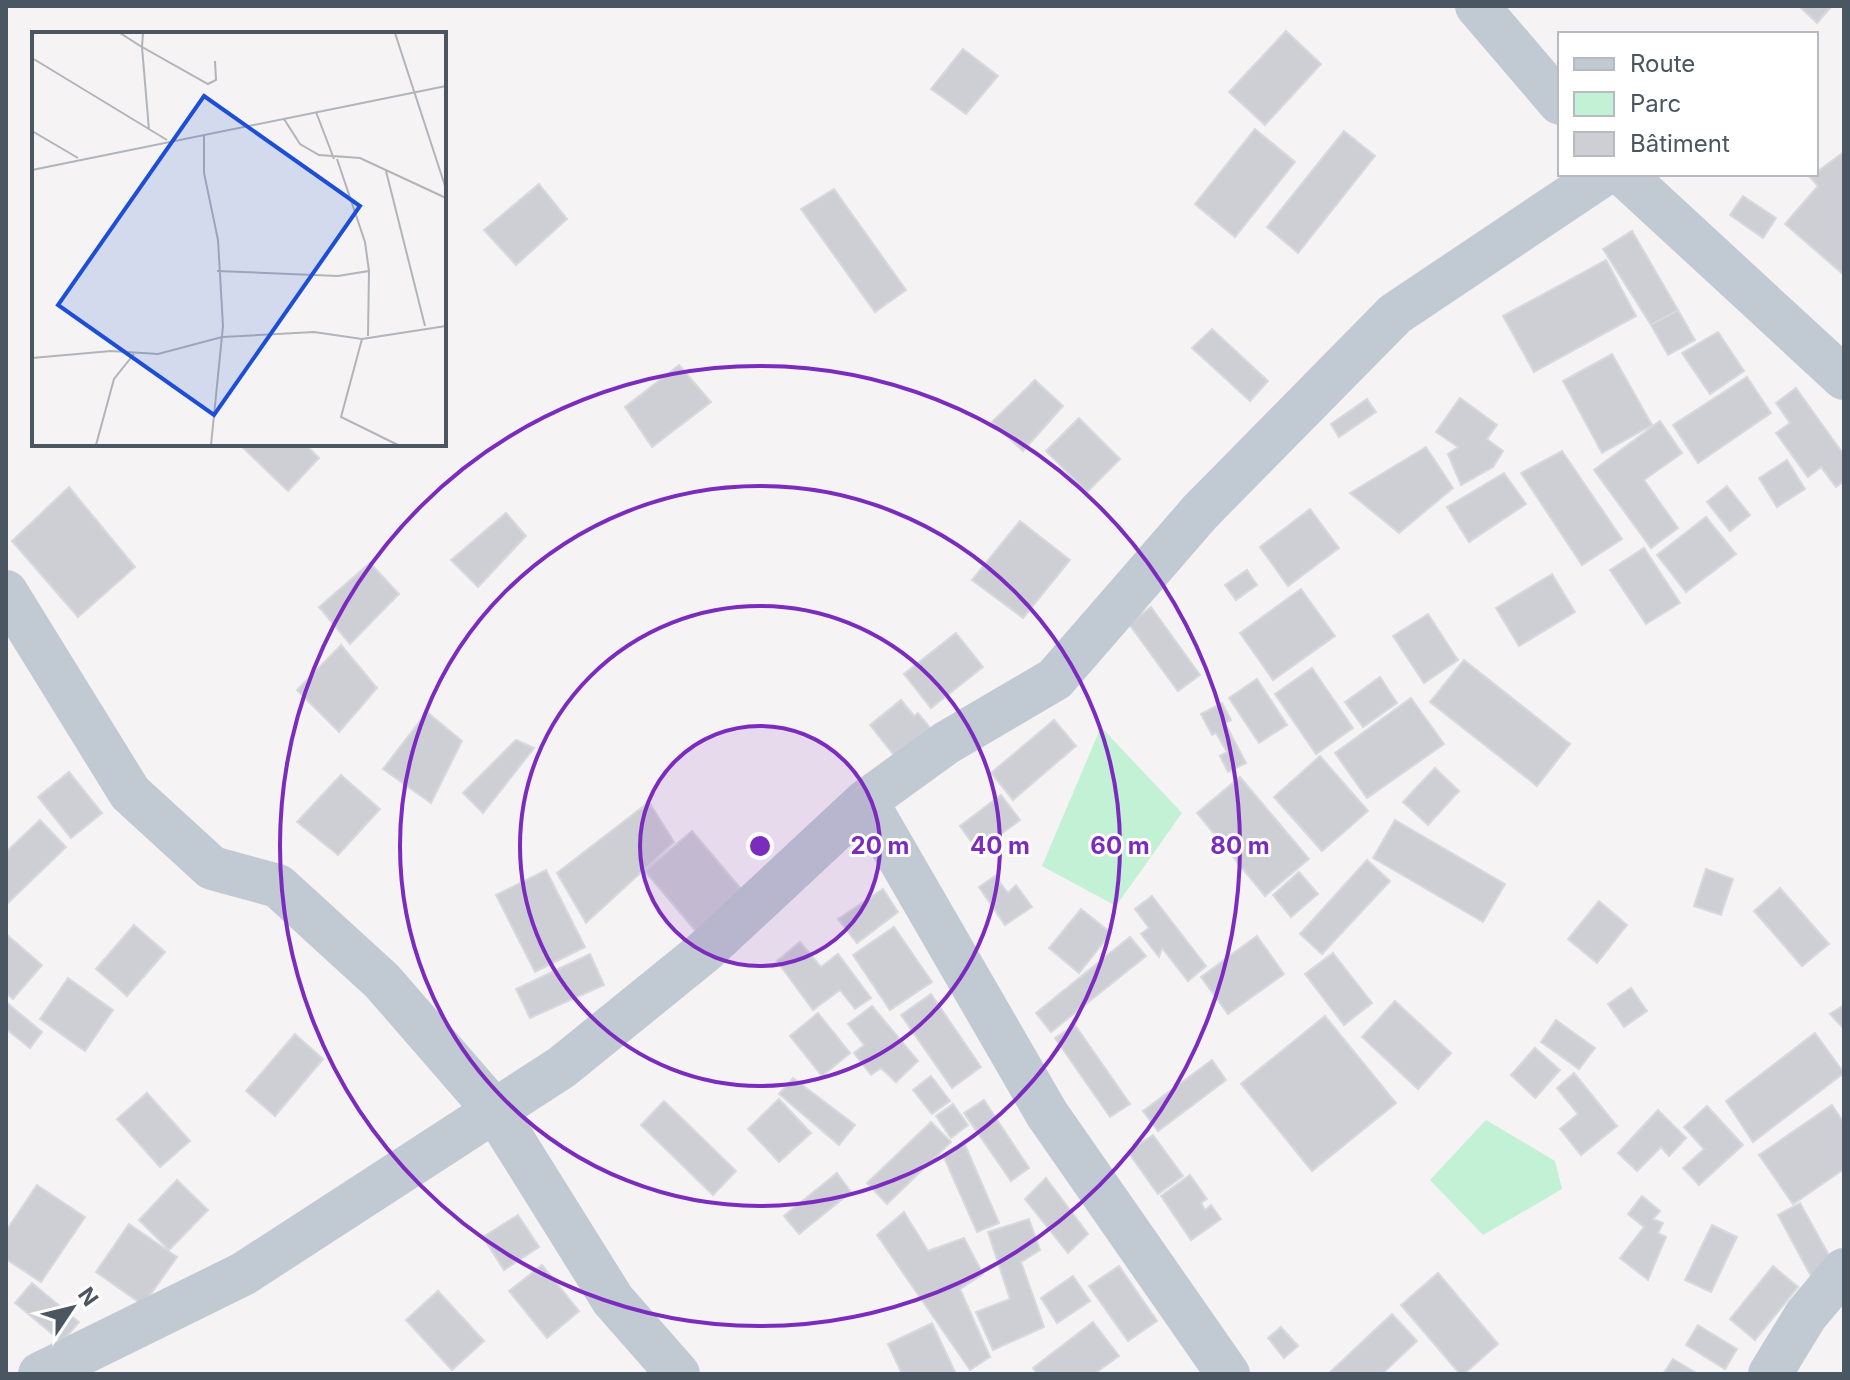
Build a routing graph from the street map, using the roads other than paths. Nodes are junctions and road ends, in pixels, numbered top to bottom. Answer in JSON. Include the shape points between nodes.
{"nodes":[{"id":1,"x":1477,"y":6,"type":"edge"},
{"id":2,"x":1558,"y":101,"type":"edge"},
{"id":3,"x":1601,"y":176,"type":"edge"},
{"id":4,"x":1625,"y":176,"type":"edge"},
{"id":5,"x":1844,"y":378,"type":"edge"},
{"id":6,"x":6,"y":592,"type":"edge"},
{"id":7,"x":6,"y":643,"type":"edge"},
{"id":8,"x":59,"y":674,"type":"junction"},
{"id":9,"x":866,"y":801,"type":"junction"},
{"id":10,"x":495,"y":1111,"type":"junction"},
{"id":11,"x":1844,"y":1270,"type":"edge"},
{"id":12,"x":40,"y":1374,"type":"edge"},
{"id":13,"x":678,"y":1374,"type":"edge"},
{"id":14,"x":1228,"y":1374,"type":"edge"},
{"id":15,"x":1770,"y":1374,"type":"edge"}],
"edges":[{"from":1,"to":2,"type":"street"},
{"from":3,"to":9,"type":"street","via":[[1395,314],[1200,512],[1055,679],[946,743]]},
{"from":4,"to":5,"type":"street"},
{"from":6,"to":8,"type":"street"},
{"from":7,"to":8,"type":"street"},
{"from":8,"to":10,"type":"street","via":[[130,793],[212,868],[278,886],[382,981]]},
{"from":9,"to":10,"type":"street","via":[[705,951],[562,1067]]},
{"from":9,"to":14,"type":"street","via":[[1047,1114]]},
{"from":10,"to":12,"type":"street","via":[[243,1274]]},
{"from":10,"to":13,"type":"street","via":[[613,1300]]},
{"from":11,"to":15,"type":"street","via":[[1806,1315]]}]}
